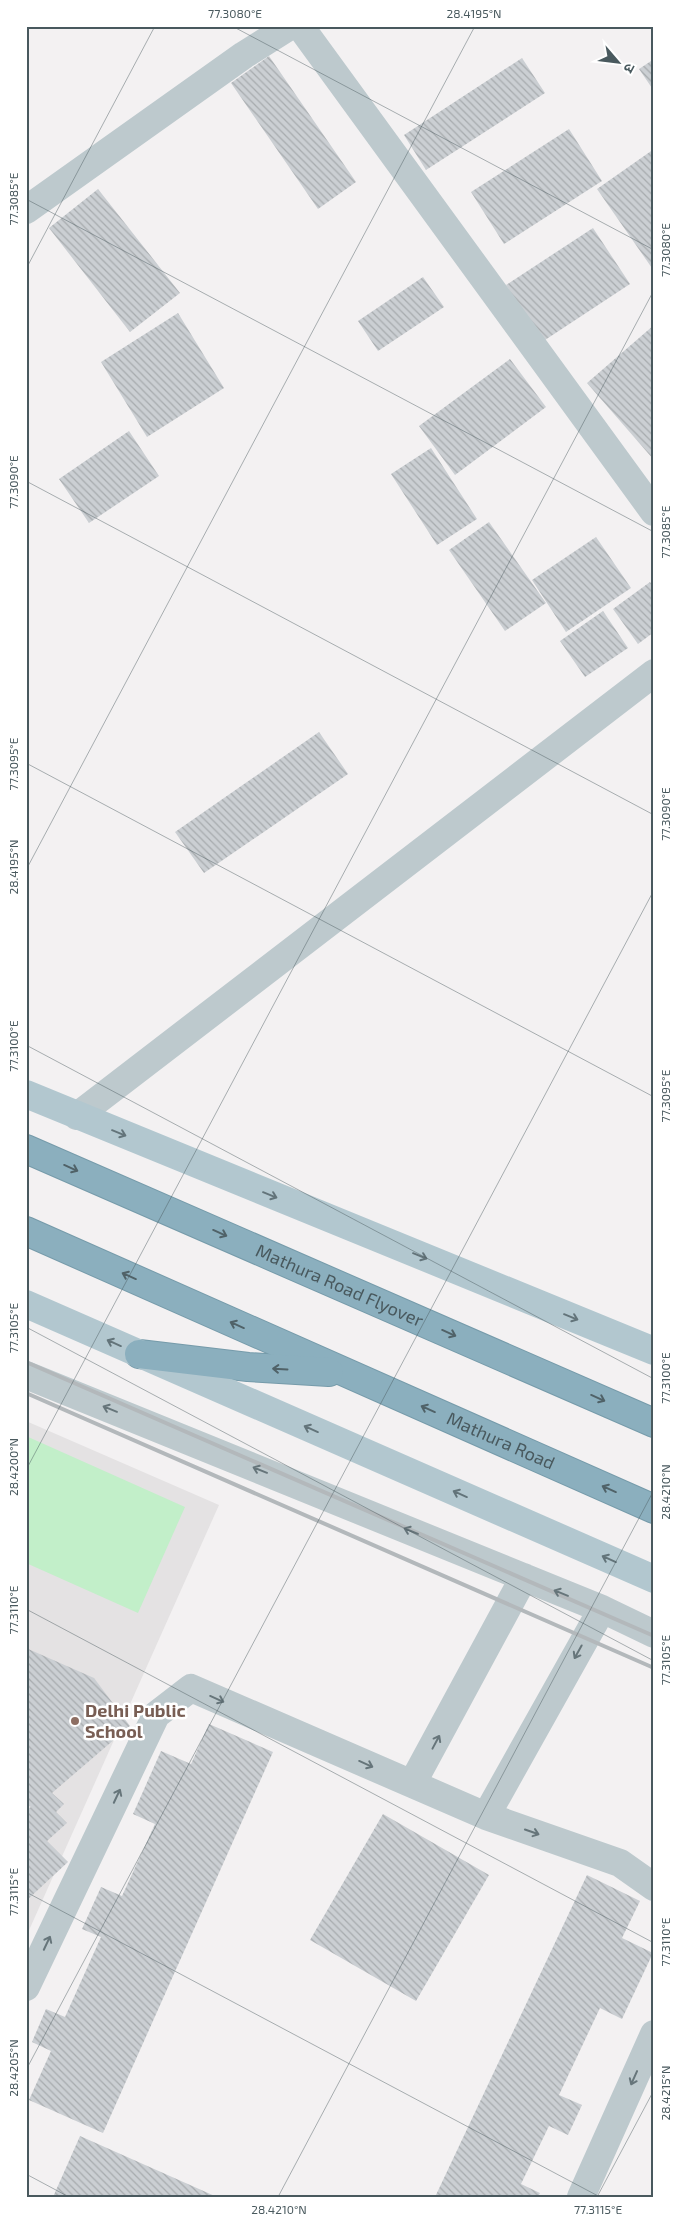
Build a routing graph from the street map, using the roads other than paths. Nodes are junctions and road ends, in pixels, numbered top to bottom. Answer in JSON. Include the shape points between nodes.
{"nodes":[{"id":1,"x":290,"y":26,"type":"edge"},
{"id":2,"x":300,"y":26,"type":"edge"},
{"id":3,"x":26,"y":210,"type":"edge"},
{"id":4,"x":654,"y":512,"type":"edge"},
{"id":5,"x":654,"y":673,"type":"edge"},
{"id":6,"x":26,"y":1094,"type":"edge"},
{"id":7,"x":76,"y":1116,"type":"junction"},
{"id":8,"x":26,"y":1149,"type":"edge"},
{"id":9,"x":26,"y":1231,"type":"edge"},
{"id":10,"x":26,"y":1304,"type":"edge"},
{"id":11,"x":654,"y":1351,"type":"edge"},
{"id":12,"x":139,"y":1354,"type":"junction"},
{"id":13,"x":346,"y":1373,"type":"junction"},
{"id":14,"x":26,"y":1375,"type":"edge"},
{"id":15,"x":654,"y":1423,"type":"edge"},
{"id":16,"x":654,"y":1509,"type":"edge"},
{"id":17,"x":524,"y":1578,"type":"junction"},
{"id":18,"x":654,"y":1579,"type":"edge"},
{"id":19,"x":602,"y":1609,"type":"junction"},
{"id":20,"x":654,"y":1634,"type":"edge"},
{"id":21,"x":412,"y":1784,"type":"junction"},
{"id":22,"x":486,"y":1816,"type":"junction"},
{"id":23,"x":654,"y":1887,"type":"edge"},
{"id":24,"x":26,"y":1987,"type":"edge"},
{"id":25,"x":654,"y":2034,"type":"edge"},
{"id":26,"x":581,"y":2197,"type":"edge"}],
"edges":[{"from":1,"to":3,"type":"street","via":[[244,55]]},
{"from":2,"to":4,"type":"street"},
{"from":5,"to":7,"type":"street"},
{"from":6,"to":7,"type":"main road"},
{"from":7,"to":11,"type":"main road","one_way":true},
{"from":8,"to":15,"type":"highway","name":"Mathura Road Flyover","one_way":true},
{"from":13,"to":9,"type":"highway","one_way":true},
{"from":12,"to":10,"type":"main road","one_way":true},
{"from":13,"to":12,"type":"highway","one_way":true,"via":[[248,1367]]},
{"from":18,"to":12,"type":"main road","one_way":true},
{"from":16,"to":13,"type":"highway","name":"Mathura Road","one_way":true},
{"from":17,"to":14,"type":"street","one_way":true},
{"from":19,"to":17,"type":"street","one_way":true},
{"from":21,"to":17,"type":"street","one_way":true},
{"from":19,"to":20,"type":"street"},
{"from":19,"to":22,"type":"street","one_way":true},
{"from":21,"to":22,"type":"street"},
{"from":24,"to":21,"type":"street","one_way":true,"via":[[156,1714],[191,1688]]},
{"from":22,"to":23,"type":"street","one_way":true,"via":[[620,1863]]},
{"from":25,"to":26,"type":"street","one_way":true}]}
